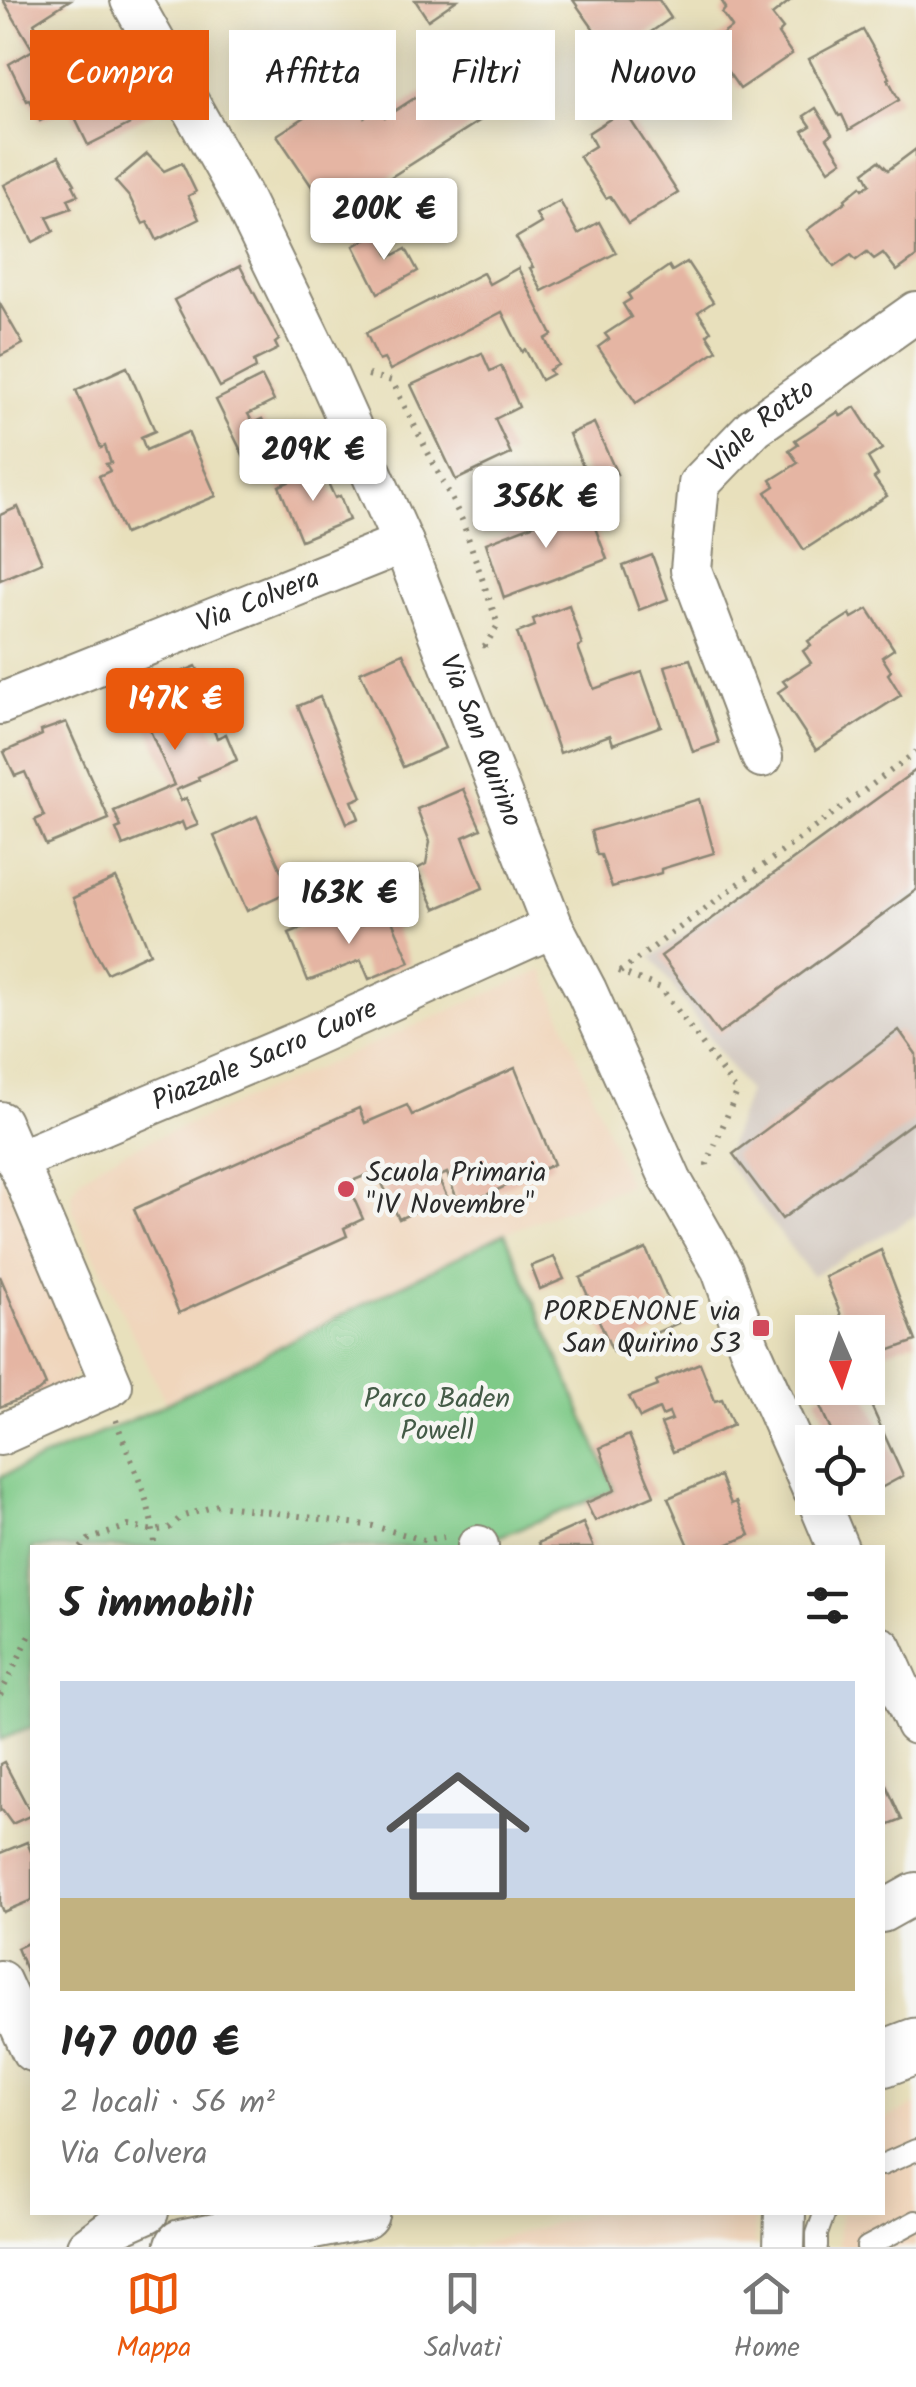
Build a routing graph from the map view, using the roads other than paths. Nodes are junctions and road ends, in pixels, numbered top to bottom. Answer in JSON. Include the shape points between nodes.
{"nodes":[{"id":1,"x":131,"y":0,"type":"edge"},
{"id":2,"x":916,"y":312,"type":"edge"},
{"id":3,"x":403,"y":542,"type":"junction"},
{"id":4,"x":0,"y":704,"type":"edge"},
{"id":5,"x":762,"y":758,"type":"dead end"},
{"id":6,"x":553,"y":927,"type":"junction"},
{"id":7,"x":0,"y":1122,"type":"edge"},
{"id":8,"x":16,"y":1162,"type":"junction"},
{"id":9,"x":0,"y":1435,"type":"edge"},
{"id":10,"x":795,"y":1450,"type":"edge"},
{"id":11,"x":823,"y":1515,"type":"edge"},
{"id":12,"x":837,"y":1545,"type":"edge"},
{"id":13,"x":885,"y":1655,"type":"edge"},
{"id":14,"x":916,"y":1724,"type":"edge"},
{"id":15,"x":916,"y":1893,"type":"edge"},
{"id":16,"x":885,"y":1910,"type":"edge"},
{"id":17,"x":0,"y":1981,"type":"edge"},
{"id":18,"x":916,"y":2046,"type":"edge"},
{"id":19,"x":30,"y":2047,"type":"edge"},
{"id":20,"x":885,"y":2058,"type":"edge"},
{"id":21,"x":916,"y":2150,"type":"edge"},
{"id":22,"x":885,"y":2165,"type":"edge"},
{"id":23,"x":346,"y":2215,"type":"edge"},
{"id":24,"x":785,"y":2215,"type":"edge"},
{"id":25,"x":824,"y":2215,"type":"edge"},
{"id":26,"x":916,"y":2221,"type":"edge"},
{"id":27,"x":183,"y":2247,"type":"edge"},
{"id":28,"x":784,"y":2247,"type":"edge"},
{"id":29,"x":817,"y":2247,"type":"edge"},
{"id":30,"x":867,"y":2247,"type":"edge"}],
"edges":[{"from":1,"to":3,"type":"street","name":"Via San Quirino","via":[[239,192]]},
{"from":2,"to":5,"type":"street","name":"Viale Rotto","via":[[754,427],[698,484],[691,570]]},
{"from":3,"to":4,"type":"street","name":"Via Colvera"},
{"from":3,"to":6,"type":"street","name":"Via San Quirino"},
{"from":6,"to":8,"type":"street","name":"Piazzale Sacro Cuore"},
{"from":6,"to":10,"type":"street","name":"Via San Quirino","via":[[604,975],[671,1180],[722,1270]]},
{"from":7,"to":8,"type":"street"},
{"from":8,"to":9,"type":"street","via":[[112,1384]]},
{"from":11,"to":12,"type":"street"},
{"from":13,"to":14,"type":"street"},
{"from":15,"to":16,"type":"street"},
{"from":17,"to":19,"type":"street"},
{"from":18,"to":20,"type":"main road"},
{"from":21,"to":22,"type":"lane"},
{"from":23,"to":27,"type":"main road"},
{"from":24,"to":28,"type":"street"},
{"from":25,"to":29,"type":"lane"},
{"from":26,"to":30,"type":"lane"}]}
